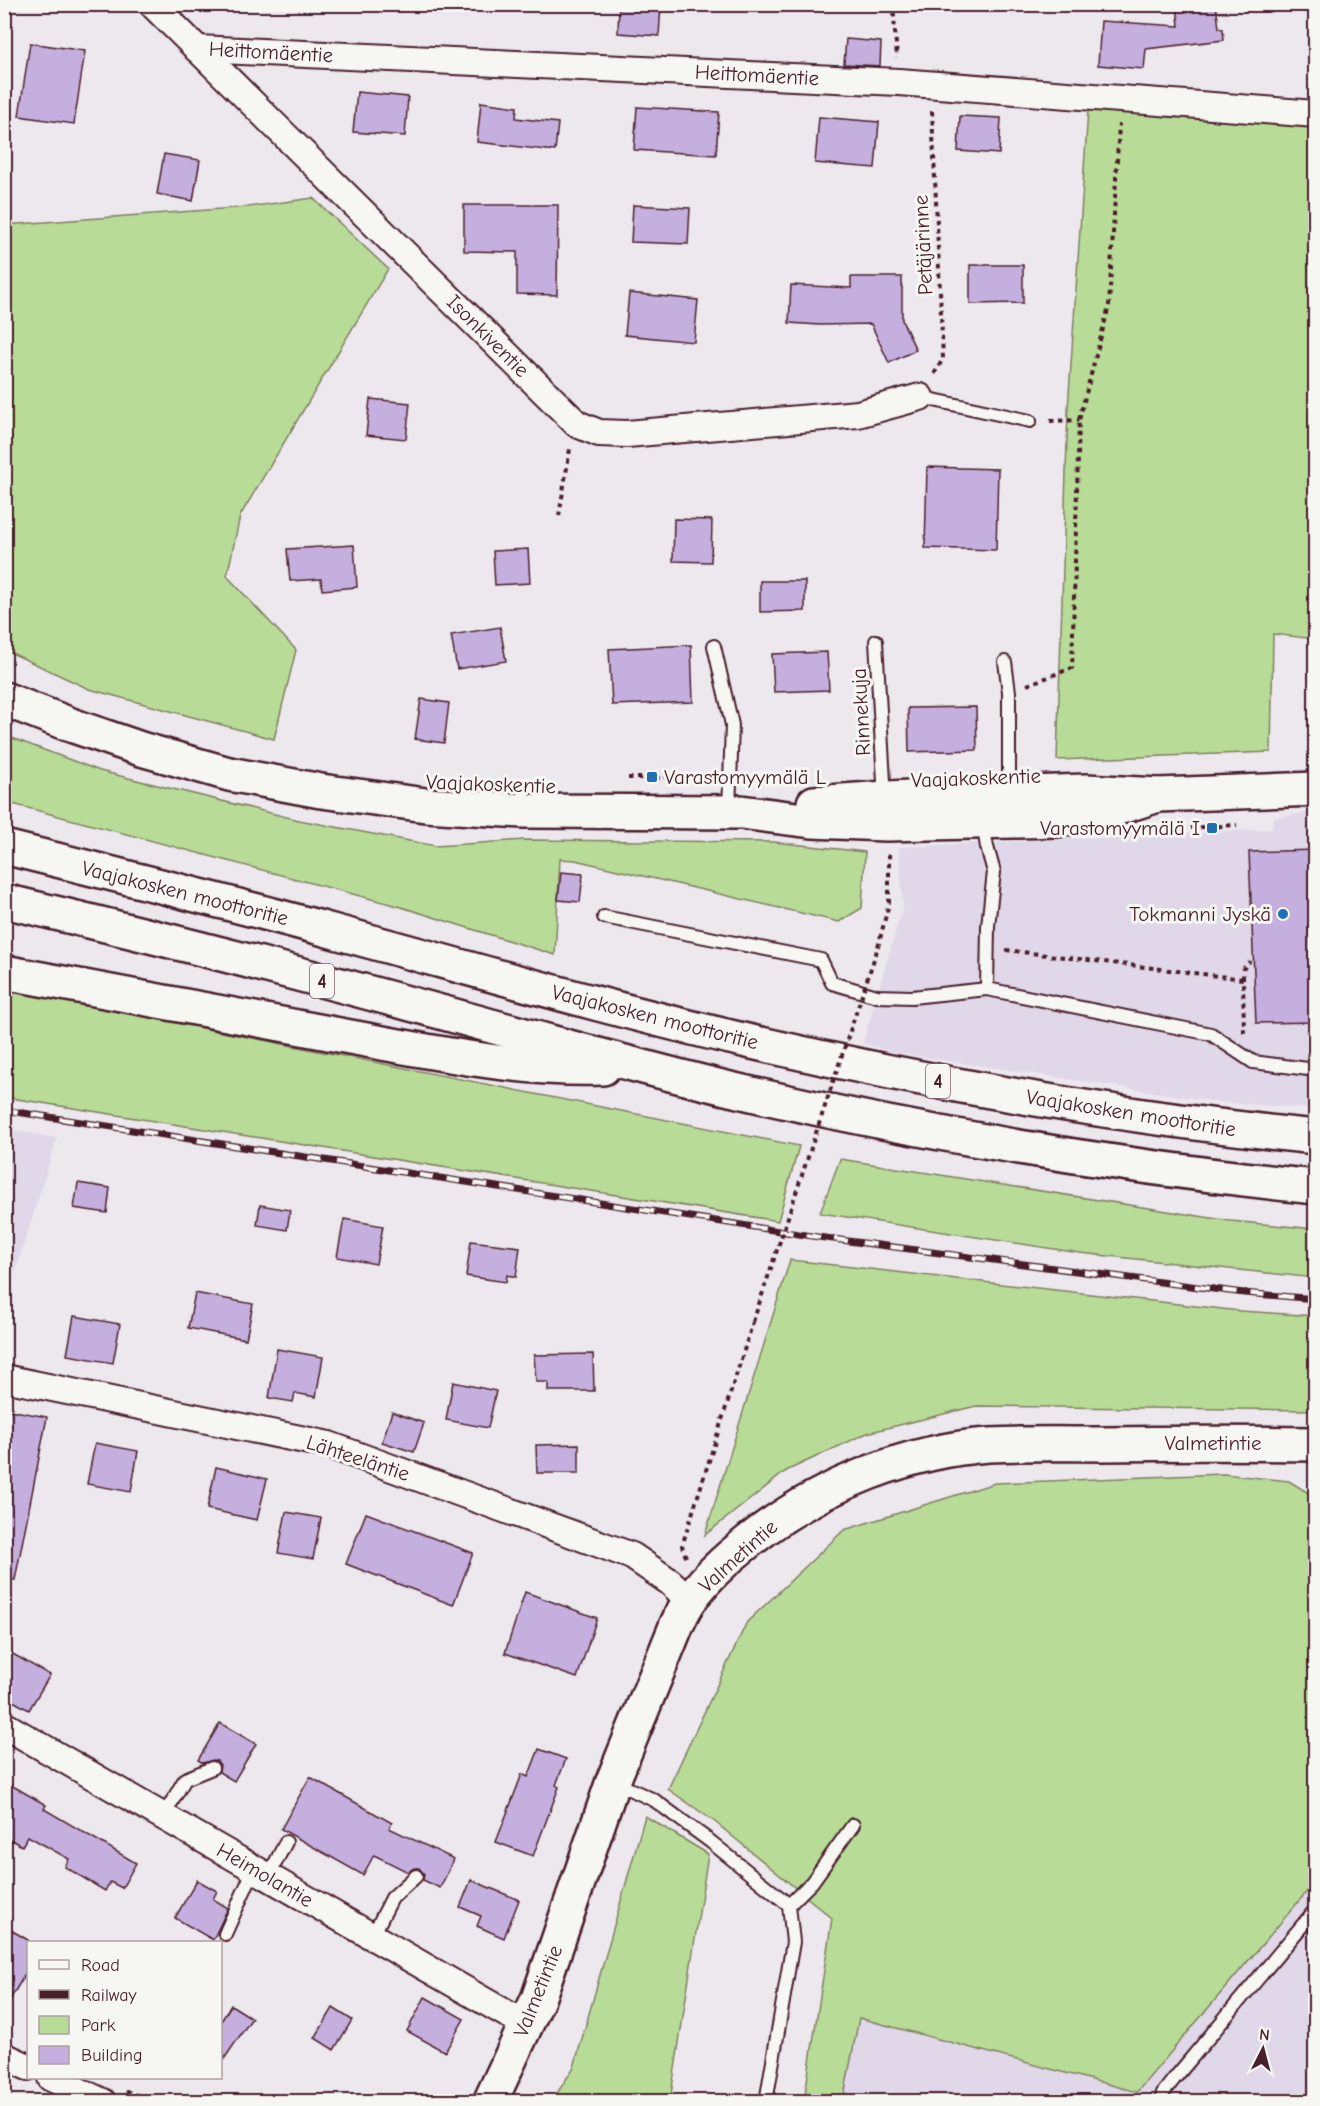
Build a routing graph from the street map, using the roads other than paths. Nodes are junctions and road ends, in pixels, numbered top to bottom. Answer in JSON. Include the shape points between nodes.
{"nodes":[{"id":1,"x":153,"y":4,"type":"edge"},
{"id":2,"x":197,"y":49,"type":"junction"},
{"id":3,"x":1316,"y":114,"type":"edge"},
{"id":4,"x":920,"y":397,"type":"joint"},
{"id":5,"x":1030,"y":421,"type":"road end"},
{"id":6,"x":876,"y":641,"type":"dead end"},
{"id":7,"x":714,"y":646,"type":"dead end"},
{"id":8,"x":1005,"y":662,"type":"dead end"},
{"id":9,"x":4,"y":699,"type":"edge"},
{"id":10,"x":884,"y":782,"type":"dead end"},
{"id":11,"x":1316,"y":789,"type":"edge"},
{"id":12,"x":994,"y":808,"type":"junction"},
{"id":13,"x":735,"y":812,"type":"junction"},
{"id":14,"x":4,"y":847,"type":"edge"},
{"id":15,"x":4,"y":901,"type":"edge"},
{"id":16,"x":604,"y":917,"type":"dead end"},
{"id":17,"x":4,"y":972,"type":"edge"},
{"id":18,"x":987,"y":989,"type":"junction"},
{"id":19,"x":638,"y":1066,"type":"junction"},
{"id":20,"x":1316,"y":1070,"type":"edge"},
{"id":21,"x":1316,"y":1137,"type":"edge"},
{"id":22,"x":1316,"y":1187,"type":"edge"},
{"id":23,"x":4,"y":1378,"type":"edge"},
{"id":24,"x":1316,"y":1444,"type":"edge"},
{"id":25,"x":689,"y":1600,"type":"junction"},
{"id":26,"x":4,"y":1725,"type":"edge"},
{"id":27,"x":212,"y":1768,"type":"dead end"},
{"id":28,"x":613,"y":1781,"type":"junction"},
{"id":29,"x":163,"y":1817,"type":"junction"},
{"id":30,"x":853,"y":1825,"type":"dead end"},
{"id":31,"x":285,"y":1842,"type":"dead end"},
{"id":32,"x":261,"y":1873,"type":"junction"},
{"id":33,"x":416,"y":1876,"type":"dead end"},
{"id":34,"x":789,"y":1905,"type":"junction"},
{"id":35,"x":1316,"y":1909,"type":"edge"},
{"id":36,"x":225,"y":1934,"type":"dead end"},
{"id":37,"x":372,"y":1937,"type":"junction"},
{"id":38,"x":526,"y":2023,"type":"junction"},
{"id":39,"x":4,"y":2056,"type":"edge"},
{"id":40,"x":27,"y":2067,"type":"edge"},
{"id":41,"x":53,"y":2079,"type":"edge"},
{"id":42,"x":103,"y":2102,"type":"edge"},
{"id":43,"x":490,"y":2102,"type":"edge"},
{"id":44,"x":766,"y":2102,"type":"edge"},
{"id":45,"x":1161,"y":2102,"type":"edge"}],
"edges":[{"from":1,"to":2,"type":"street","name":"Isonkiventie"},
{"from":2,"to":3,"type":"street","name":"Heittomäentie","via":[[899,82]]},
{"from":2,"to":4,"type":"street","name":"Isonkiventie","via":[[577,424],[599,433],[639,433],[858,414]]},
{"from":4,"to":5,"type":"lane"},
{"from":6,"to":10,"type":"lane","name":"Rinnekuja"},
{"from":7,"to":13,"type":"lane","via":[[732,724],[730,778]]},
{"from":8,"to":12,"type":"lane","via":[[1009,692]]},
{"from":9,"to":13,"type":"main road","name":"Vaajakoskentie","via":[[141,749],[229,774],[321,791],[426,805],[523,800]]},
{"from":11,"to":12,"type":"main road","name":"Vaajakoskentie","via":[[1158,795],[1099,814],[1057,820]]},
{"from":12,"to":13,"type":"main road","name":"Vaajakoskentie","via":[[886,824]]},
{"from":12,"to":18,"type":"lane","via":[[987,848],[994,872]]},
{"from":14,"to":21,"type":"main road","name":"Vaajakosken moottoritie","number":"4","via":[[743,1040],[1066,1105]]},
{"from":15,"to":19,"type":"main road","number":"4","via":[[192,946]]},
{"from":16,"to":18,"type":"lane","via":[[821,960],[832,983],[878,996],[912,997]]},
{"from":17,"to":19,"type":"main road","via":[[466,1057],[566,1069]]},
{"from":18,"to":20,"type":"lane","via":[[1211,1034],[1252,1062]]},
{"from":19,"to":22,"type":"main road","number":"4","via":[[734,1090],[1041,1150]]},
{"from":23,"to":25,"type":"street","name":"Lähteeläntie","via":[[329,1445],[632,1556]]},
{"from":24,"to":25,"type":"main road","name":"Valmetintie","via":[[987,1445],[938,1453],[837,1487],[788,1512],[747,1542]]},
{"from":25,"to":28,"type":"main road","name":"Valmetintie"},
{"from":26,"to":29,"type":"street","name":"Heimolantie"},
{"from":27,"to":29,"type":"lane","via":[[185,1779]]},
{"from":28,"to":34,"type":"lane","via":[[654,1800]]},
{"from":28,"to":38,"type":"main road","name":"Valmetintie","via":[[538,1999]]},
{"from":29,"to":32,"type":"street","name":"Heimolantie"},
{"from":30,"to":34,"type":"lane","via":[[812,1882]]},
{"from":31,"to":32,"type":"lane"},
{"from":32,"to":36,"type":"lane"},
{"from":32,"to":37,"type":"street","name":"Heimolantie"},
{"from":33,"to":37,"type":"lane","via":[[392,1898]]},
{"from":34,"to":44,"type":"lane","via":[[793,1942]]},
{"from":35,"to":45,"type":"lane","via":[[1163,2093]]},
{"from":37,"to":38,"type":"street","name":"Heimolantie"},
{"from":38,"to":43,"type":"main road","name":"Valmetintie"},
{"from":39,"to":40,"type":"street"},
{"from":41,"to":42,"type":"street"}]}
